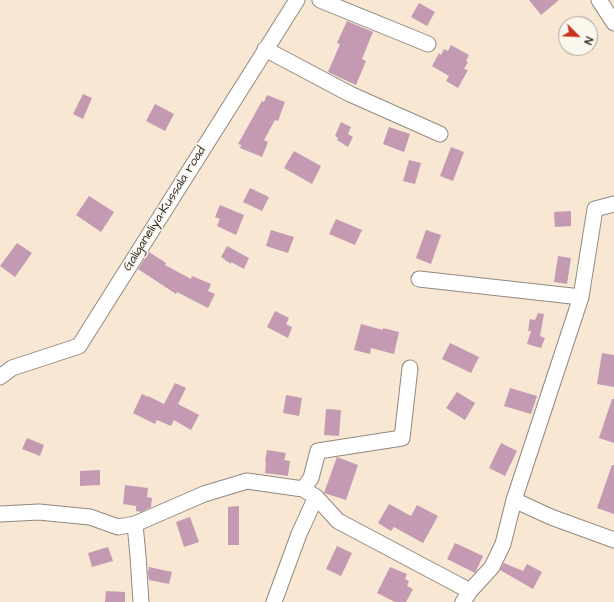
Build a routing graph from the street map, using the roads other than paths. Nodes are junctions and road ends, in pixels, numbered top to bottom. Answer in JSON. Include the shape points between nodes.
{"nodes":[{"id":1,"x":297,"y":0,"type":"edge"},
{"id":2,"x":320,"y":0,"type":"edge"},
{"id":3,"x":599,"y":0,"type":"edge"},
{"id":4,"x":614,"y":23,"type":"edge"},
{"id":5,"x":428,"y":44,"type":"dead end"},
{"id":6,"x":266,"y":49,"type":"junction"},
{"id":7,"x":440,"y":134,"type":"dead end"},
{"id":8,"x":614,"y":204,"type":"edge"},
{"id":9,"x":420,"y":279,"type":"dead end"},
{"id":10,"x":581,"y":296,"type":"junction"},
{"id":11,"x":410,"y":368,"type":"dead end"},
{"id":12,"x":0,"y":377,"type":"edge"},
{"id":13,"x":303,"y":489,"type":"junction"},
{"id":14,"x":316,"y":497,"type":"junction"},
{"id":15,"x":514,"y":500,"type":"junction"},
{"id":16,"x":0,"y":514,"type":"edge"},
{"id":17,"x":135,"y":524,"type":"junction"},
{"id":18,"x":614,"y":540,"type":"edge"},
{"id":19,"x":467,"y":596,"type":"edge"},
{"id":20,"x":141,"y":602,"type":"edge"},
{"id":21,"x":274,"y":602,"type":"edge"}],
"edges":[{"from":1,"to":6,"type":"street","name":"Galiganeliya-Kussala road"},
{"from":2,"to":5,"type":"street"},
{"from":3,"to":4,"type":"street"},
{"from":6,"to":7,"type":"street","via":[[350,94]]},
{"from":6,"to":12,"type":"street","name":"Galiganeliya-Kussala road","via":[[79,346],[12,368]]},
{"from":8,"to":10,"type":"street","via":[[595,209]]},
{"from":9,"to":10,"type":"street"},
{"from":10,"to":15,"type":"street"},
{"from":11,"to":13,"type":"street","via":[[402,438],[318,451],[311,478]]},
{"from":13,"to":14,"type":"street"},
{"from":13,"to":17,"type":"street","via":[[247,481],[204,494]]},
{"from":14,"to":19,"type":"street","via":[[338,521]]},
{"from":14,"to":21,"type":"street","via":[[299,534]]},
{"from":15,"to":18,"type":"street","via":[[551,517]]},
{"from":15,"to":19,"type":"street","via":[[503,544],[492,567]]},
{"from":16,"to":17,"type":"street","via":[[39,512],[90,517],[118,527]]},
{"from":17,"to":20,"type":"street"}]}
